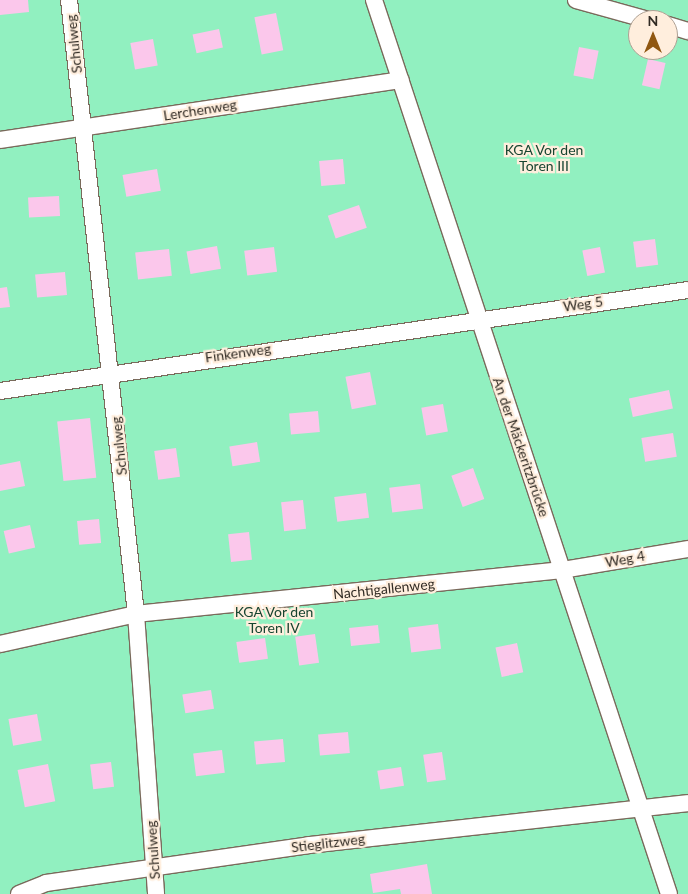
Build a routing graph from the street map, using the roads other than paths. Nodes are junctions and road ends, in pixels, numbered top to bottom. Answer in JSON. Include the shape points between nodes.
{"nodes":[{"id":1,"x":69,"y":0,"type":"edge"},
{"id":2,"x":374,"y":0,"type":"edge"},
{"id":3,"x":576,"y":0,"type":"edge"},
{"id":4,"x":628,"y":14,"type":"edge"},
{"id":5,"x":401,"y":80,"type":"junction"},
{"id":6,"x":84,"y":127,"type":"junction"},
{"id":7,"x":0,"y":140,"type":"edge"},
{"id":8,"x":688,"y":290,"type":"edge"},
{"id":9,"x":477,"y":318,"type":"junction"},
{"id":10,"x":111,"y":372,"type":"junction"},
{"id":11,"x":0,"y":391,"type":"edge"},
{"id":12,"x":688,"y":549,"type":"edge"},
{"id":13,"x":562,"y":570,"type":"junction"},
{"id":14,"x":136,"y":614,"type":"junction"},
{"id":15,"x":0,"y":644,"type":"edge"},
{"id":16,"x":688,"y":803,"type":"edge"},
{"id":17,"x":641,"y":810,"type":"junction"},
{"id":18,"x":155,"y":867,"type":"junction"},
{"id":19,"x":19,"y":894,"type":"edge"},
{"id":20,"x":156,"y":894,"type":"edge"},
{"id":21,"x":669,"y":894,"type":"edge"}],
"edges":[{"from":1,"to":6,"type":"lane","name":"Schulweg"},
{"from":2,"to":5,"type":"lane","name":"An der Mäckeritzbrücke"},
{"from":3,"to":4,"type":"lane"},
{"from":5,"to":6,"type":"lane","name":"Lerchenweg"},
{"from":5,"to":9,"type":"lane","name":"An der Mäckeritzbrücke"},
{"from":6,"to":7,"type":"lane","name":"Lerchenweg"},
{"from":6,"to":10,"type":"lane","name":"Schulweg"},
{"from":8,"to":9,"type":"lane","name":"Weg 5"},
{"from":9,"to":10,"type":"lane","name":"Finkenweg"},
{"from":9,"to":13,"type":"lane","name":"An der Mäckeritzbrücke"},
{"from":10,"to":11,"type":"lane","name":"Finkenweg"},
{"from":10,"to":14,"type":"lane","name":"Schulweg"},
{"from":12,"to":13,"type":"lane","name":"Weg 4"},
{"from":13,"to":14,"type":"lane","name":"Nachtigallenweg"},
{"from":13,"to":17,"type":"lane","name":"An der Mäckeritzbrücke"},
{"from":14,"to":15,"type":"lane","name":"Nachtigallenweg"},
{"from":14,"to":18,"type":"lane","name":"Schulweg"},
{"from":16,"to":17,"type":"lane","name":"Stieglitzweg"},
{"from":17,"to":18,"type":"lane","name":"Stieglitzweg","via":[[309,845]]},
{"from":17,"to":21,"type":"lane","name":"An der Mäckeritzbrücke"},
{"from":18,"to":19,"type":"lane","name":"Stieglitzweg","via":[[46,883]]},
{"from":18,"to":20,"type":"lane","name":"Schulweg"}]}
